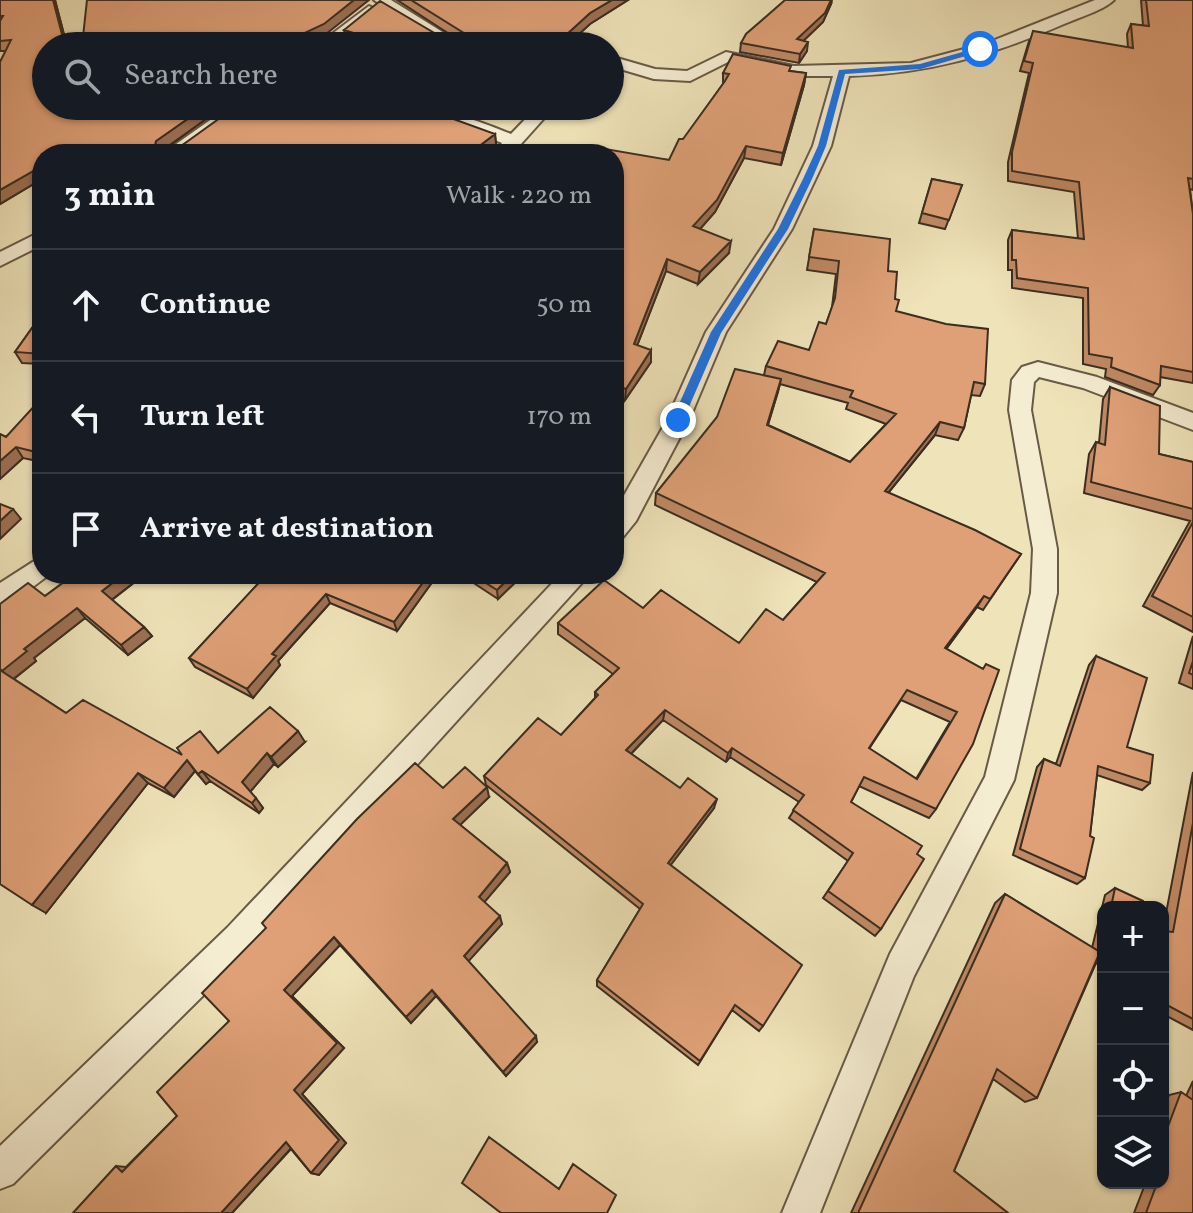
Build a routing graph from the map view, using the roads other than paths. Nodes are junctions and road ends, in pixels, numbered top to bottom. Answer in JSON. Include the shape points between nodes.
{"nodes":[{"id":1,"x":382,"y":0,"type":"edge"},
{"id":2,"x":1107,"y":0,"type":"edge"},
{"id":3,"x":342,"y":32,"type":"edge"},
{"id":4,"x":434,"y":32,"type":"edge"},
{"id":5,"x":624,"y":65,"type":"edge"},
{"id":6,"x":842,"y":71,"type":"junction"},
{"id":7,"x":221,"y":120,"type":"edge"},
{"id":8,"x":449,"y":120,"type":"edge"},
{"id":9,"x":534,"y":120,"type":"edge"},
{"id":10,"x":186,"y":144,"type":"edge"},
{"id":11,"x":499,"y":144,"type":"edge"},
{"id":12,"x":511,"y":144,"type":"edge"},
{"id":13,"x":32,"y":242,"type":"edge"},
{"id":14,"x":0,"y":260,"type":"edge"},
{"id":15,"x":1193,"y":422,"type":"edge"},
{"id":16,"x":624,"y":518,"type":"edge"},
{"id":17,"x":32,"y":573,"type":"edge"},
{"id":18,"x":568,"y":584,"type":"edge"},
{"id":19,"x":0,"y":597,"type":"edge"},
{"id":20,"x":0,"y":1171,"type":"edge"},
{"id":21,"x":801,"y":1213,"type":"edge"}],
"edges":[{"from":1,"to":3,"type":"street"},
{"from":1,"to":4,"type":"street"},
{"from":2,"to":6,"type":"street","via":[[940,62]]},
{"from":5,"to":6,"type":"street","via":[[690,76],[726,57],[794,71]]},
{"from":6,"to":16,"type":"street","via":[[822,146],[783,229],[716,332],[678,420]]},
{"from":7,"to":10,"type":"street"},
{"from":8,"to":11,"type":"street"},
{"from":9,"to":12,"type":"street"},
{"from":13,"to":14,"type":"street"},
{"from":15,"to":21,"type":"street","via":[[1089,382],[1038,369],[1023,380],[1020,410],[1045,549],[1044,593],[999,780],[902,966]]},
{"from":17,"to":19,"type":"street"},
{"from":18,"to":20,"type":"street","via":[[238,939]]}]}
